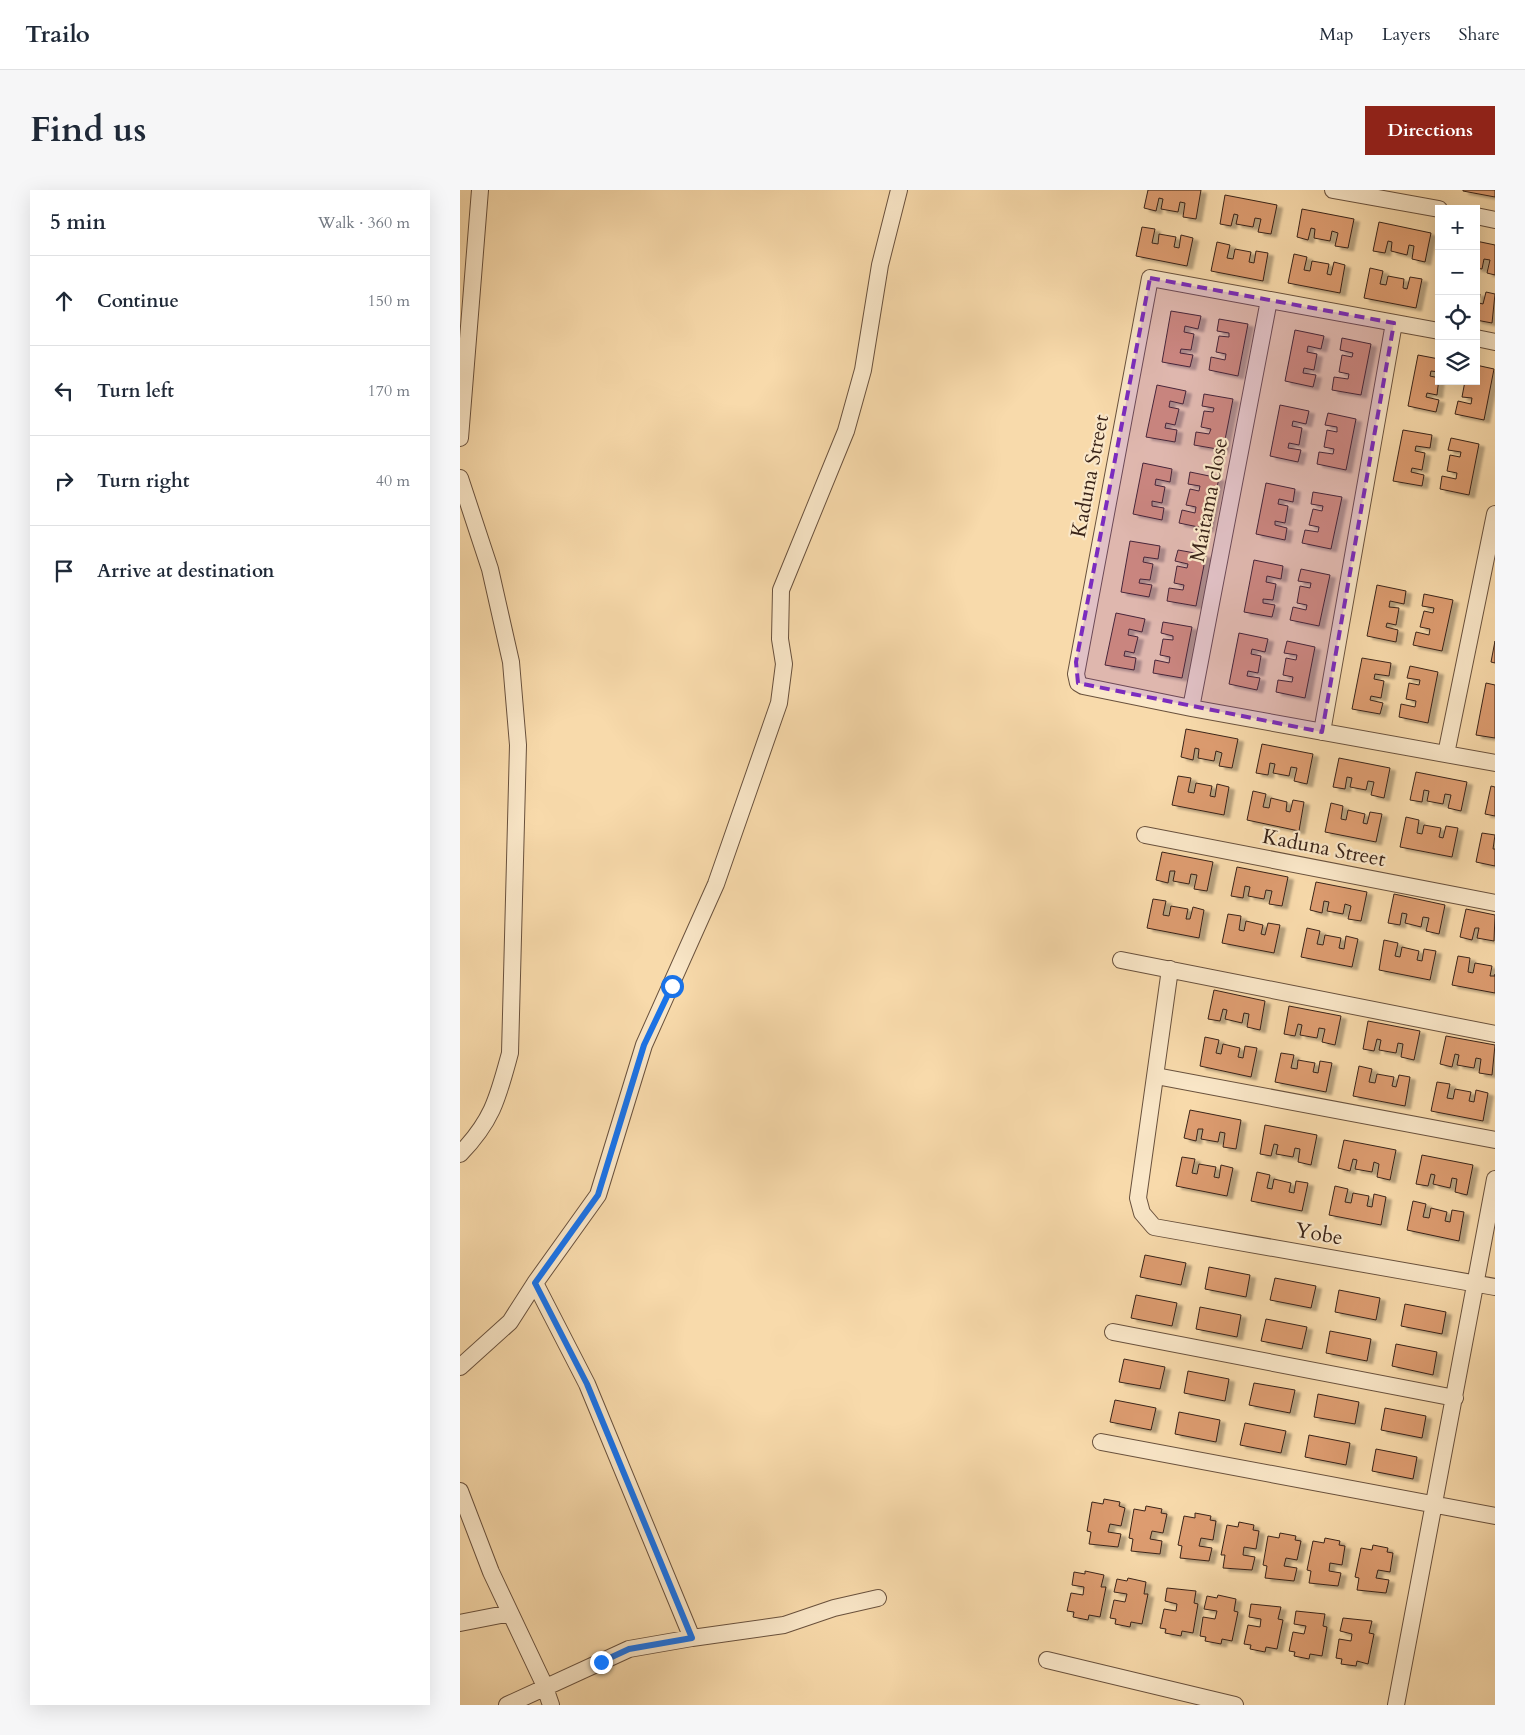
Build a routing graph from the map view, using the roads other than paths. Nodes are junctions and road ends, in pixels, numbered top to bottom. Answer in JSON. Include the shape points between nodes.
{"nodes":[{"id":1,"x":480,"y":190,"type":"edge"},
{"id":2,"x":899,"y":190,"type":"edge"},
{"id":3,"x":1334,"y":190,"type":"edge"},
{"id":4,"x":1435,"y":208,"type":"edge"},
{"id":5,"x":1480,"y":217,"type":"edge"},
{"id":6,"x":1495,"y":220,"type":"edge"},
{"id":7,"x":1270,"y":300,"type":"junction"},
{"id":8,"x":1394,"y":323,"type":"junction"},
{"id":9,"x":1435,"y":330,"type":"edge"},
{"id":10,"x":1480,"y":339,"type":"edge"},
{"id":11,"x":1495,"y":342,"type":"edge"},
{"id":12,"x":460,"y":438,"type":"edge"},
{"id":13,"x":460,"y":478,"type":"edge"},
{"id":14,"x":1495,"y":514,"type":"edge"},
{"id":15,"x":1190,"y":708,"type":"junction"},
{"id":16,"x":1322,"y":732,"type":"junction"},
{"id":17,"x":1446,"y":754,"type":"junction"},
{"id":18,"x":1495,"y":763,"type":"edge"},
{"id":19,"x":1145,"y":835,"type":"dead end"},
{"id":20,"x":1495,"y":903,"type":"edge"},
{"id":21,"x":1121,"y":960,"type":"dead end"},
{"id":22,"x":1170,"y":969,"type":"junction"},
{"id":23,"x":1495,"y":1034,"type":"edge"},
{"id":24,"x":1156,"y":1076,"type":"junction"},
{"id":25,"x":1495,"y":1140,"type":"edge"},
{"id":26,"x":460,"y":1154,"type":"edge"},
{"id":27,"x":1495,"y":1180,"type":"edge"},
{"id":28,"x":535,"y":1283,"type":"junction"},
{"id":29,"x":1477,"y":1283,"type":"junction"},
{"id":30,"x":1495,"y":1287,"type":"edge"},
{"id":31,"x":1113,"y":1332,"type":"dead end"},
{"id":32,"x":460,"y":1367,"type":"edge"},
{"id":33,"x":1455,"y":1398,"type":"junction"},
{"id":34,"x":1101,"y":1442,"type":"dead end"},
{"id":35,"x":460,"y":1491,"type":"edge"},
{"id":36,"x":1433,"y":1504,"type":"junction"},
{"id":37,"x":1495,"y":1516,"type":"edge"},
{"id":38,"x":878,"y":1598,"type":"dead end"},
{"id":39,"x":510,"y":1613,"type":"junction"},
{"id":40,"x":460,"y":1623,"type":"edge"},
{"id":41,"x":692,"y":1638,"type":"junction"},
{"id":42,"x":1047,"y":1660,"type":"dead end"},
{"id":43,"x":545,"y":1689,"type":"junction"},
{"id":44,"x":508,"y":1705,"type":"edge"},
{"id":45,"x":551,"y":1705,"type":"edge"},
{"id":46,"x":1235,"y":1705,"type":"edge"},
{"id":47,"x":1396,"y":1705,"type":"edge"}],
"edges":[{"from":1,"to":12,"type":"street"},
{"from":2,"to":28,"type":"street","via":[[880,265],[864,370],[846,431],[781,590],[780,639],[784,664],[779,703],[716,884],[644,1045],[598,1195]]},
{"from":3,"to":4,"type":"street"},
{"from":5,"to":6,"type":"street"},
{"from":7,"to":8,"type":"street"},
{"from":7,"to":15,"type":"street","name":"Maitama close"},
{"from":7,"to":15,"type":"street","name":"Kaduna Street","via":[[1150,278],[1076,662],[1078,683],[1083,686]]},
{"from":8,"to":9,"type":"street"},
{"from":8,"to":16,"type":"street"},
{"from":10,"to":11,"type":"street"},
{"from":13,"to":26,"type":"street","via":[[490,569],[509,653],[518,745],[510,1052],[497,1100],[480,1134]]},
{"from":14,"to":17,"type":"street"},
{"from":15,"to":16,"type":"street"},
{"from":16,"to":17,"type":"street"},
{"from":17,"to":18,"type":"street"},
{"from":19,"to":20,"type":"street","name":"Kaduna Street"},
{"from":21,"to":22,"type":"street"},
{"from":22,"to":23,"type":"street"},
{"from":22,"to":24,"type":"street"},
{"from":24,"to":25,"type":"street"},
{"from":24,"to":29,"type":"street","name":"Yobe","via":[[1138,1198],[1142,1213],[1154,1227]]},
{"from":27,"to":29,"type":"street"},
{"from":28,"to":32,"type":"street","via":[[510,1322]]},
{"from":28,"to":41,"type":"street","via":[[587,1384]]},
{"from":29,"to":30,"type":"street","name":"Yobe"},
{"from":29,"to":33,"type":"street"},
{"from":31,"to":33,"type":"street"},
{"from":33,"to":36,"type":"street"},
{"from":34,"to":36,"type":"street"},
{"from":35,"to":39,"type":"street"},
{"from":36,"to":37,"type":"street"},
{"from":36,"to":47,"type":"street"},
{"from":38,"to":41,"type":"street","via":[[834,1608],[784,1625]]},
{"from":39,"to":40,"type":"street"},
{"from":39,"to":43,"type":"street"},
{"from":41,"to":43,"type":"street","via":[[629,1649]]},
{"from":42,"to":46,"type":"street"},
{"from":43,"to":44,"type":"street"},
{"from":43,"to":45,"type":"street"}]}
